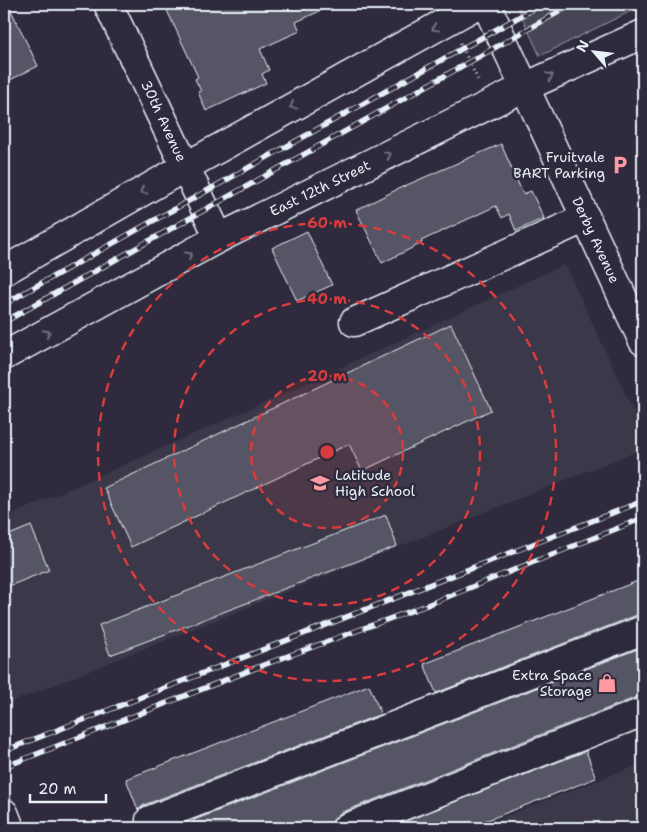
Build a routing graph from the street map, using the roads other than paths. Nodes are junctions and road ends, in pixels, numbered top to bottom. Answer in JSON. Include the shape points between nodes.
{"nodes":[{"id":1,"x":108,"y":4,"type":"edge"},
{"id":2,"x":478,"y":4,"type":"edge"},
{"id":3,"x":486,"y":4,"type":"edge"},
{"id":4,"x":643,"y":34,"type":"edge"},
{"id":5,"x":525,"y":87,"type":"junction"},
{"id":6,"x":186,"y":167,"type":"junction"},
{"id":7,"x":586,"y":218,"type":"junction"},
{"id":8,"x":219,"y":238,"type":"junction"},
{"id":9,"x":4,"y":271,"type":"edge"},
{"id":10,"x":354,"y":322,"type":"dead end"},
{"id":11,"x":643,"y":341,"type":"edge"},
{"id":12,"x":4,"y":356,"type":"edge"},
{"id":13,"x":643,"y":630,"type":"edge"},
{"id":14,"x":643,"y":712,"type":"edge"},
{"id":15,"x":4,"y":813,"type":"edge"},
{"id":16,"x":10,"y":828,"type":"edge"},
{"id":17,"x":154,"y":828,"type":"edge"},
{"id":18,"x":346,"y":828,"type":"edge"}],
"edges":[{"from":1,"to":6,"type":"main road","name":"30th Avenue"},
{"from":2,"to":6,"type":"main road","one_way":true},
{"from":3,"to":5,"type":"main road","name":"Derby Avenue"},
{"from":5,"to":4,"type":"main road","name":"East 12th Street","one_way":true},
{"from":5,"to":7,"type":"main road","name":"Derby Avenue"},
{"from":8,"to":5,"type":"main road","name":"East 12th Street","one_way":true},
{"from":6,"to":8,"type":"main road","name":"30th Avenue"},
{"from":6,"to":9,"type":"main road","one_way":true},
{"from":7,"to":10,"type":"main road"},
{"from":7,"to":11,"type":"main road","name":"Derby Avenue"},
{"from":12,"to":8,"type":"main road","name":"East 12th Street","one_way":true},
{"from":13,"to":17,"type":"main road","via":[[150,820]]},
{"from":14,"to":18,"type":"main road"},
{"from":15,"to":16,"type":"main road"}]}
